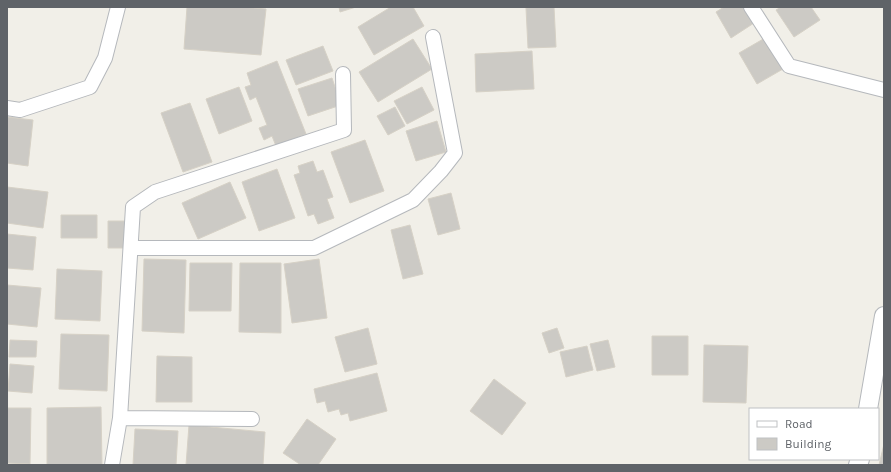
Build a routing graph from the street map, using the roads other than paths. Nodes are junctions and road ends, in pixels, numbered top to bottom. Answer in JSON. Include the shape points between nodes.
{"nodes":[{"id":1,"x":118,"y":7,"type":"edge"},
{"id":2,"x":751,"y":7,"type":"edge"},
{"id":3,"x":433,"y":37,"type":"dead end"},
{"id":4,"x":343,"y":74,"type":"dead end"},
{"id":5,"x":884,"y":90,"type":"edge"},
{"id":6,"x":7,"y":108,"type":"edge"},
{"id":7,"x":131,"y":248,"type":"junction"},
{"id":8,"x":884,"y":316,"type":"edge"},
{"id":9,"x":868,"y":408,"type":"edge"},
{"id":10,"x":120,"y":418,"type":"junction"},
{"id":11,"x":252,"y":419,"type":"dead end"},
{"id":12,"x":112,"y":465,"type":"edge"}],
"edges":[{"from":1,"to":6,"type":"street","via":[[105,58],[90,87],[20,110]]},
{"from":2,"to":5,"type":"street","via":[[788,66]]},
{"from":3,"to":7,"type":"street","via":[[455,153],[413,200],[314,248]]},
{"from":4,"to":7,"type":"street","via":[[344,130],[156,192],[133,207]]},
{"from":7,"to":10,"type":"street"},
{"from":8,"to":9,"type":"street"},
{"from":10,"to":11,"type":"street"},
{"from":10,"to":12,"type":"street"}]}
